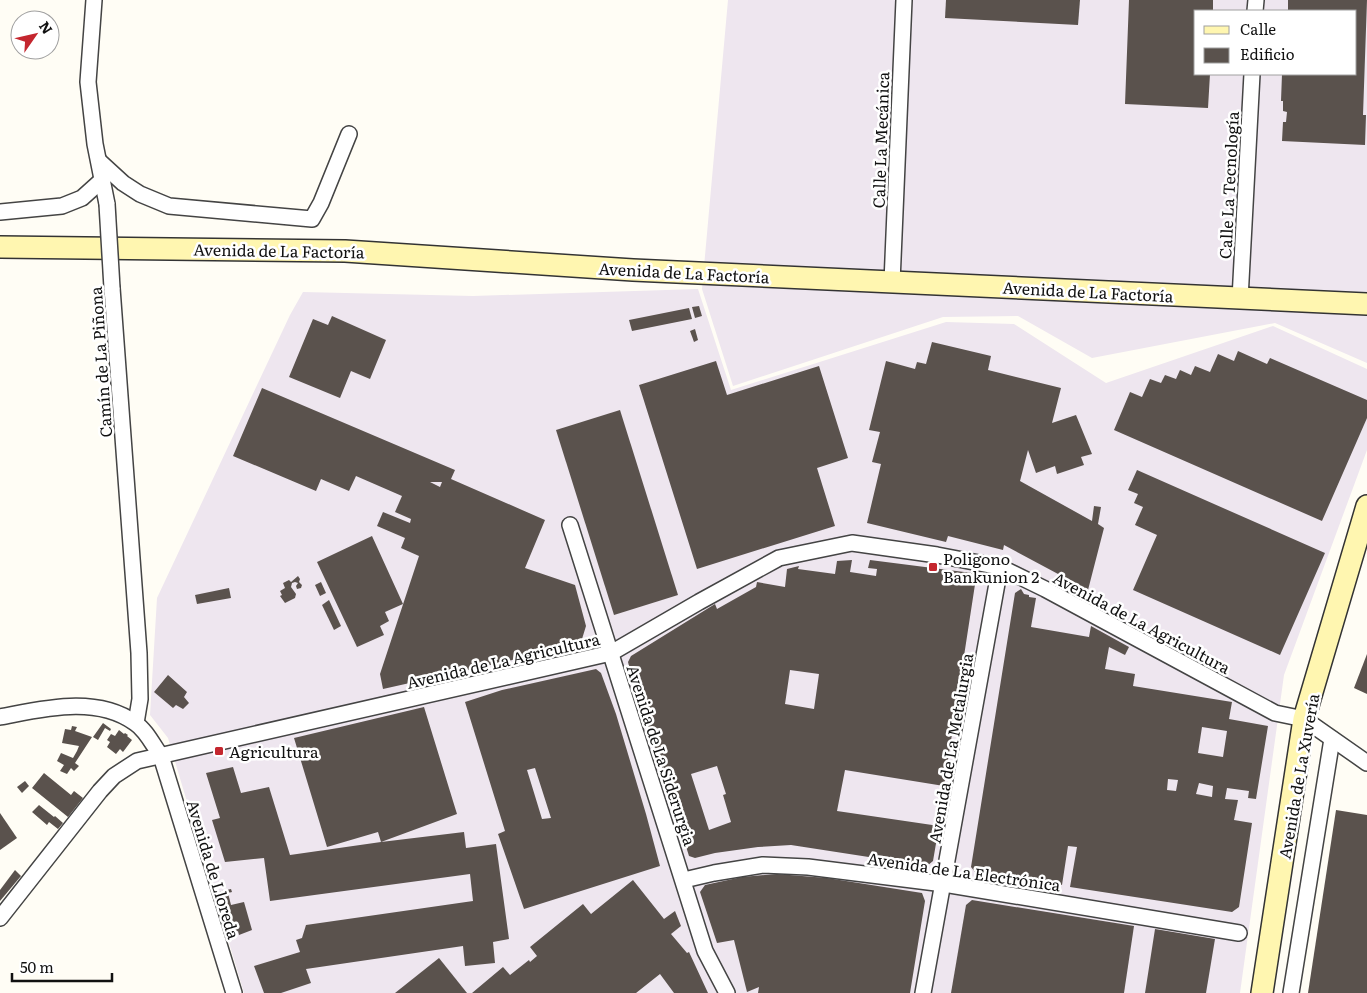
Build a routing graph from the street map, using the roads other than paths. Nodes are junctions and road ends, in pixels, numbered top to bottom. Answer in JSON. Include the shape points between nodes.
{"nodes":[{"id":1,"x":94,"y":0,"type":"edge"},
{"id":2,"x":904,"y":0,"type":"edge"},
{"id":3,"x":1252,"y":75,"type":"edge"},
{"id":4,"x":349,"y":134,"type":"dead end"},
{"id":5,"x":99,"y":161,"type":"junction"},
{"id":6,"x":102,"y":180,"type":"junction"},
{"id":7,"x":0,"y":212,"type":"edge"},
{"id":8,"x":0,"y":247,"type":"edge"},
{"id":9,"x":892,"y":282,"type":"junction"},
{"id":10,"x":1240,"y":299,"type":"junction"},
{"id":11,"x":1367,"y":304,"type":"edge"},
{"id":12,"x":1367,"y":506,"type":"edge"},
{"id":13,"x":570,"y":525,"type":"dead end"},
{"id":14,"x":1000,"y":567,"type":"junction"},
{"id":15,"x":611,"y":653,"type":"junction"},
{"id":16,"x":0,"y":717,"type":"edge"},
{"id":17,"x":1304,"y":719,"type":"junction"},
{"id":18,"x":136,"y":723,"type":"junction"},
{"id":19,"x":1332,"y":739,"type":"junction"},
{"id":20,"x":161,"y":756,"type":"junction"},
{"id":21,"x":1367,"y":763,"type":"edge"},
{"id":22,"x":684,"y":880,"type":"junction"},
{"id":23,"x":944,"y":884,"type":"junction"},
{"id":24,"x":0,"y":918,"type":"edge"},
{"id":25,"x":1239,"y":933,"type":"dead end"},
{"id":26,"x":234,"y":993,"type":"edge"},
{"id":27,"x":727,"y":993,"type":"edge"},
{"id":28,"x":923,"y":993,"type":"edge"},
{"id":29,"x":1262,"y":993,"type":"edge"},
{"id":30,"x":1291,"y":993,"type":"edge"}],
"edges":[{"from":1,"to":5,"type":"street","name":"Camín de La Piñona","via":[[88,82]]},
{"from":2,"to":9,"type":"street","name":"Calle La Mecánica"},
{"from":3,"to":10,"type":"street","name":"Calle La Tecnología"},
{"from":4,"to":5,"type":"street","via":[[312,219],[169,206],[140,194]]},
{"from":5,"to":6,"type":"street","name":"Camín de La Piñona"},
{"from":6,"to":7,"type":"street","via":[[82,198],[62,206]]},
{"from":6,"to":18,"type":"street","name":"Camín de La Piñona","bridge":true,"via":[[107,204],[139,653],[140,699]]},
{"from":8,"to":9,"type":"street","name":"Avenida de La Factoría","via":[[345,251],[633,270]]},
{"from":9,"to":10,"type":"street","name":"Avenida de La Factoría"},
{"from":10,"to":11,"type":"street","name":"Avenida de La Factoría"},
{"from":12,"to":17,"type":"street","name":"Avenida de La Xuvería"},
{"from":13,"to":15,"type":"street","name":"Avenida de La Siderurgia"},
{"from":14,"to":15,"type":"street","name":"Avenida de La Agricultura","via":[[852,543],[788,556],[760,567]]},
{"from":14,"to":17,"type":"street","name":"Avenida de La Agricultura","via":[[1275,713]]},
{"from":14,"to":23,"type":"street","name":"Avenida de La Metalurgia"},
{"from":15,"to":20,"type":"street","name":"Avenida de La Agricultura"},
{"from":15,"to":22,"type":"street","name":"Avenida de La Siderurgia"},
{"from":16,"to":18,"type":"street","via":[[60,706],[117,712]]},
{"from":17,"to":19,"type":"street"},
{"from":17,"to":29,"type":"street","name":"Avenida de La Xuvería"},
{"from":18,"to":20,"type":"street"},
{"from":19,"to":21,"type":"street"},
{"from":19,"to":30,"type":"street"},
{"from":20,"to":24,"type":"street","name":"Avenida de La Agricultura","via":[[138,761],[114,776],[100,790]]},
{"from":20,"to":26,"type":"street","name":"Avenida de Lloreda"},
{"from":22,"to":23,"type":"street","name":"Avenida de La Electrónica","via":[[763,865],[808,867]]},
{"from":22,"to":27,"type":"street","name":"Avenida de La Siderurgia","via":[[705,951]]},
{"from":23,"to":25,"type":"street","name":"Avenida de La Electrónica"},
{"from":23,"to":28,"type":"street","name":"Avenida de La Metalurgia"}]}
